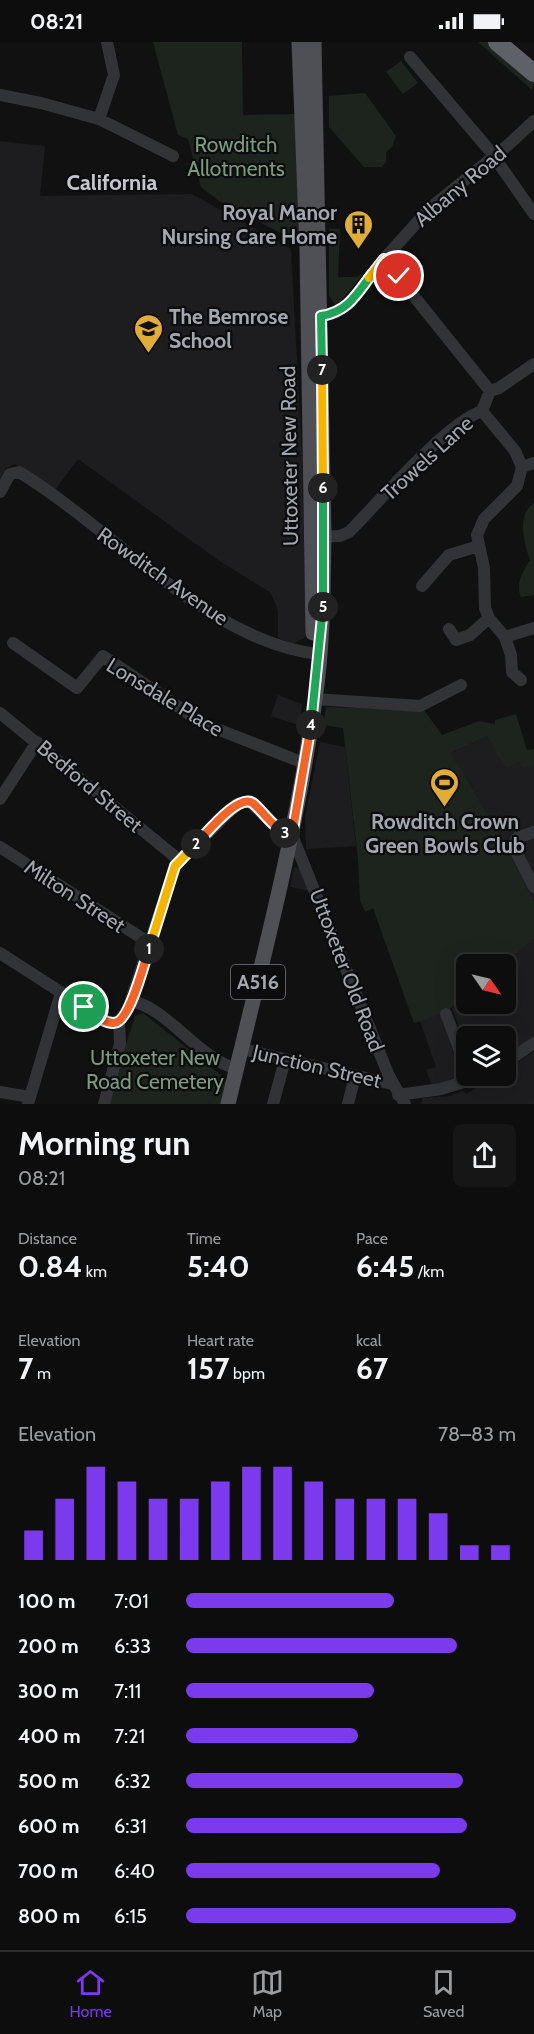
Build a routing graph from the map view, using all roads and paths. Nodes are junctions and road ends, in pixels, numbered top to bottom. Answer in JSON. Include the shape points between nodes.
{"nodes":[{"id":1,"x":107,"y":42,"type":"edge"},
{"id":2,"x":299,"y":42,"type":"edge"},
{"id":3,"x":314,"y":42,"type":"edge"},
{"id":4,"x":497,"y":42,"type":"edge"},
{"id":5,"x":410,"y":57,"type":"dead end"},
{"id":6,"x":534,"y":73,"type":"edge"},
{"id":7,"x":0,"y":95,"type":"edge"},
{"id":8,"x":99,"y":119,"type":"junction"},
{"id":9,"x":534,"y":121,"type":"edge"},
{"id":10,"x":173,"y":156,"type":"dead end"},
{"id":11,"x":492,"y":158,"type":"junction"},
{"id":12,"x":534,"y":214,"type":"edge"},
{"id":13,"x":384,"y":259,"type":"junction"},
{"id":14,"x":314,"y":316,"type":"junction"},
{"id":15,"x":534,"y":364,"type":"edge"},
{"id":16,"x":490,"y":391,"type":"junction"},
{"id":17,"x":482,"y":411,"type":"junction"},
{"id":18,"x":528,"y":465,"type":"edge"},
{"id":19,"x":0,"y":492,"type":"edge"},
{"id":20,"x":317,"y":536,"type":"junction"},
{"id":21,"x":479,"y":546,"type":"junction"},
{"id":22,"x":423,"y":586,"type":"dead end"},
{"id":23,"x":489,"y":618,"type":"junction"},
{"id":24,"x":534,"y":628,"type":"edge"},
{"id":25,"x":505,"y":637,"type":"junction"},
{"id":26,"x":451,"y":638,"type":"dead end"},
{"id":27,"x":14,"y":643,"type":"dead end"},
{"id":28,"x":316,"y":654,"type":"junction"},
{"id":29,"x":521,"y":680,"type":"dead end"},
{"id":30,"x":461,"y":685,"type":"dead end"},
{"id":31,"x":316,"y":694,"type":"junction"},
{"id":32,"x":0,"y":713,"type":"edge"},
{"id":33,"x":37,"y":742,"type":"junction"},
{"id":34,"x":304,"y":763,"type":"junction"},
{"id":35,"x":0,"y":799,"type":"edge"},
{"id":36,"x":534,"y":832,"type":"edge"},
{"id":37,"x":292,"y":835,"type":"junction"},
{"id":38,"x":0,"y":847,"type":"edge"},
{"id":39,"x":179,"y":860,"type":"junction"},
{"id":40,"x":534,"y":888,"type":"edge"},
{"id":41,"x":151,"y":944,"type":"junction"},
{"id":42,"x":0,"y":953,"type":"edge"},
{"id":43,"x":61,"y":993,"type":"junction"},
{"id":44,"x":131,"y":1001,"type":"junction"},
{"id":45,"x":446,"y":1014,"type":"dead end"},
{"id":46,"x":119,"y":1021,"type":"junction"},
{"id":47,"x":456,"y":1040,"type":"edge"},
{"id":48,"x":534,"y":1043,"type":"edge"},
{"id":49,"x":242,"y":1048,"type":"junction"},
{"id":50,"x":516,"y":1055,"type":"edge"},
{"id":51,"x":285,"y":1060,"type":"junction"},
{"id":52,"x":237,"y":1069,"type":"junction"},
{"id":53,"x":356,"y":1076,"type":"junction"},
{"id":54,"x":456,"y":1084,"type":"edge"},
{"id":55,"x":0,"y":1092,"type":"edge"},
{"id":56,"x":396,"y":1096,"type":"edge"},
{"id":57,"x":29,"y":1101,"type":"edge"},
{"id":58,"x":104,"y":1104,"type":"edge"},
{"id":59,"x":228,"y":1104,"type":"edge"},
{"id":60,"x":273,"y":1104,"type":"edge"},
{"id":61,"x":348,"y":1104,"type":"edge"}],
"edges":[{"from":1,"to":8,"type":"street","via":[[114,75]]},
{"from":2,"to":14,"type":"main road","name":"Uttoxeter New Road","number":"A516"},
{"from":3,"to":14,"type":"main road","name":"Uttoxeter New Road","number":"A516"},
{"from":4,"to":6,"type":"highway"},
{"from":5,"to":11,"type":"street"},
{"from":7,"to":8,"type":"street"},
{"from":8,"to":10,"type":"street"},
{"from":9,"to":11,"type":"street","name":"Albany Road"},
{"from":11,"to":12,"type":"street"},
{"from":11,"to":13,"type":"street","name":"Albany Road","via":[[444,195]]},
{"from":13,"to":14,"type":"street","name":"Albany Road","via":[[350,303],[337,312]]},
{"from":13,"to":16,"type":"street"},
{"from":14,"to":20,"type":"main road","name":"Uttoxeter New Road","number":"A516"},
{"from":15,"to":16,"type":"street"},
{"from":16,"to":17,"type":"street","name":"Trowels Lane"},
{"from":17,"to":18,"type":"street"},
{"from":17,"to":20,"type":"street","name":"Trowels Lane","via":[[470,415],[443,437],[349,532]]},
{"from":18,"to":21,"type":"street","via":[[517,486],[480,525]]},
{"from":19,"to":28,"type":"street","name":"Rowditch Avenue","via":[[10,474],[19,472],[224,621],[293,650]]},
{"from":20,"to":28,"type":"main road","name":"Uttoxeter New Road","number":"A516"},
{"from":21,"to":22,"type":"street","via":[[449,555]]},
{"from":21,"to":23,"type":"street"},
{"from":23,"to":25,"type":"street"},
{"from":23,"to":26,"type":"street","via":[[470,635]]},
{"from":24,"to":25,"type":"street"},
{"from":25,"to":29,"type":"street","via":[[512,672]]},
{"from":27,"to":34,"type":"street","name":"Lonsdale Place","via":[[77,688],[103,656],[204,724]]},
{"from":28,"to":31,"type":"main road","name":"Uttoxeter New Road","number":"A516"},
{"from":30,"to":31,"type":"street","via":[[420,706]]},
{"from":31,"to":34,"type":"main road","name":"Uttoxeter New Road","number":"A516"},
{"from":32,"to":33,"type":"street","name":"Bedford Street"},
{"from":33,"to":35,"type":"street"},
{"from":33,"to":39,"type":"street","name":"Bedford Street"},
{"from":34,"to":37,"type":"main road","name":"Uttoxeter New Road","number":"A516"},
{"from":36,"to":40,"type":"street","via":[[517,838],[513,846]]},
{"from":37,"to":39,"type":"street","via":[[280,830],[251,802],[243,801]]},
{"from":37,"to":49,"type":"main road","name":"Uttoxeter New Road","number":"A516"},
{"from":37,"to":56,"type":"street","name":"Uttoxeter Old Road"},
{"from":38,"to":41,"type":"street","name":"Milton Street"},
{"from":39,"to":41,"type":"street"},
{"from":41,"to":44,"type":"street"},
{"from":42,"to":43,"type":"street"},
{"from":43,"to":46,"type":"street","via":[[104,1020]]},
{"from":43,"to":57,"type":"street"},
{"from":44,"to":46,"type":"street"},
{"from":44,"to":52,"type":"street","via":[[147,1006],[219,1064]]},
{"from":45,"to":47,"type":"street"},
{"from":46,"to":58,"type":"street","via":[[120,1044]]},
{"from":48,"to":50,"type":"street"},
{"from":49,"to":51,"type":"street","name":"Junction Street"},
{"from":49,"to":52,"type":"main road","name":"Uttoxeter New Road","number":"A516"},
{"from":51,"to":53,"type":"street","name":"Junction Street"},
{"from":51,"to":60,"type":"street"},
{"from":52,"to":59,"type":"main road","name":"Uttoxeter New Road","number":"A516"},
{"from":53,"to":56,"type":"street","name":"Junction Street"},
{"from":53,"to":61,"type":"street"},
{"from":54,"to":56,"type":"street"},
{"from":55,"to":57,"type":"street"}]}
